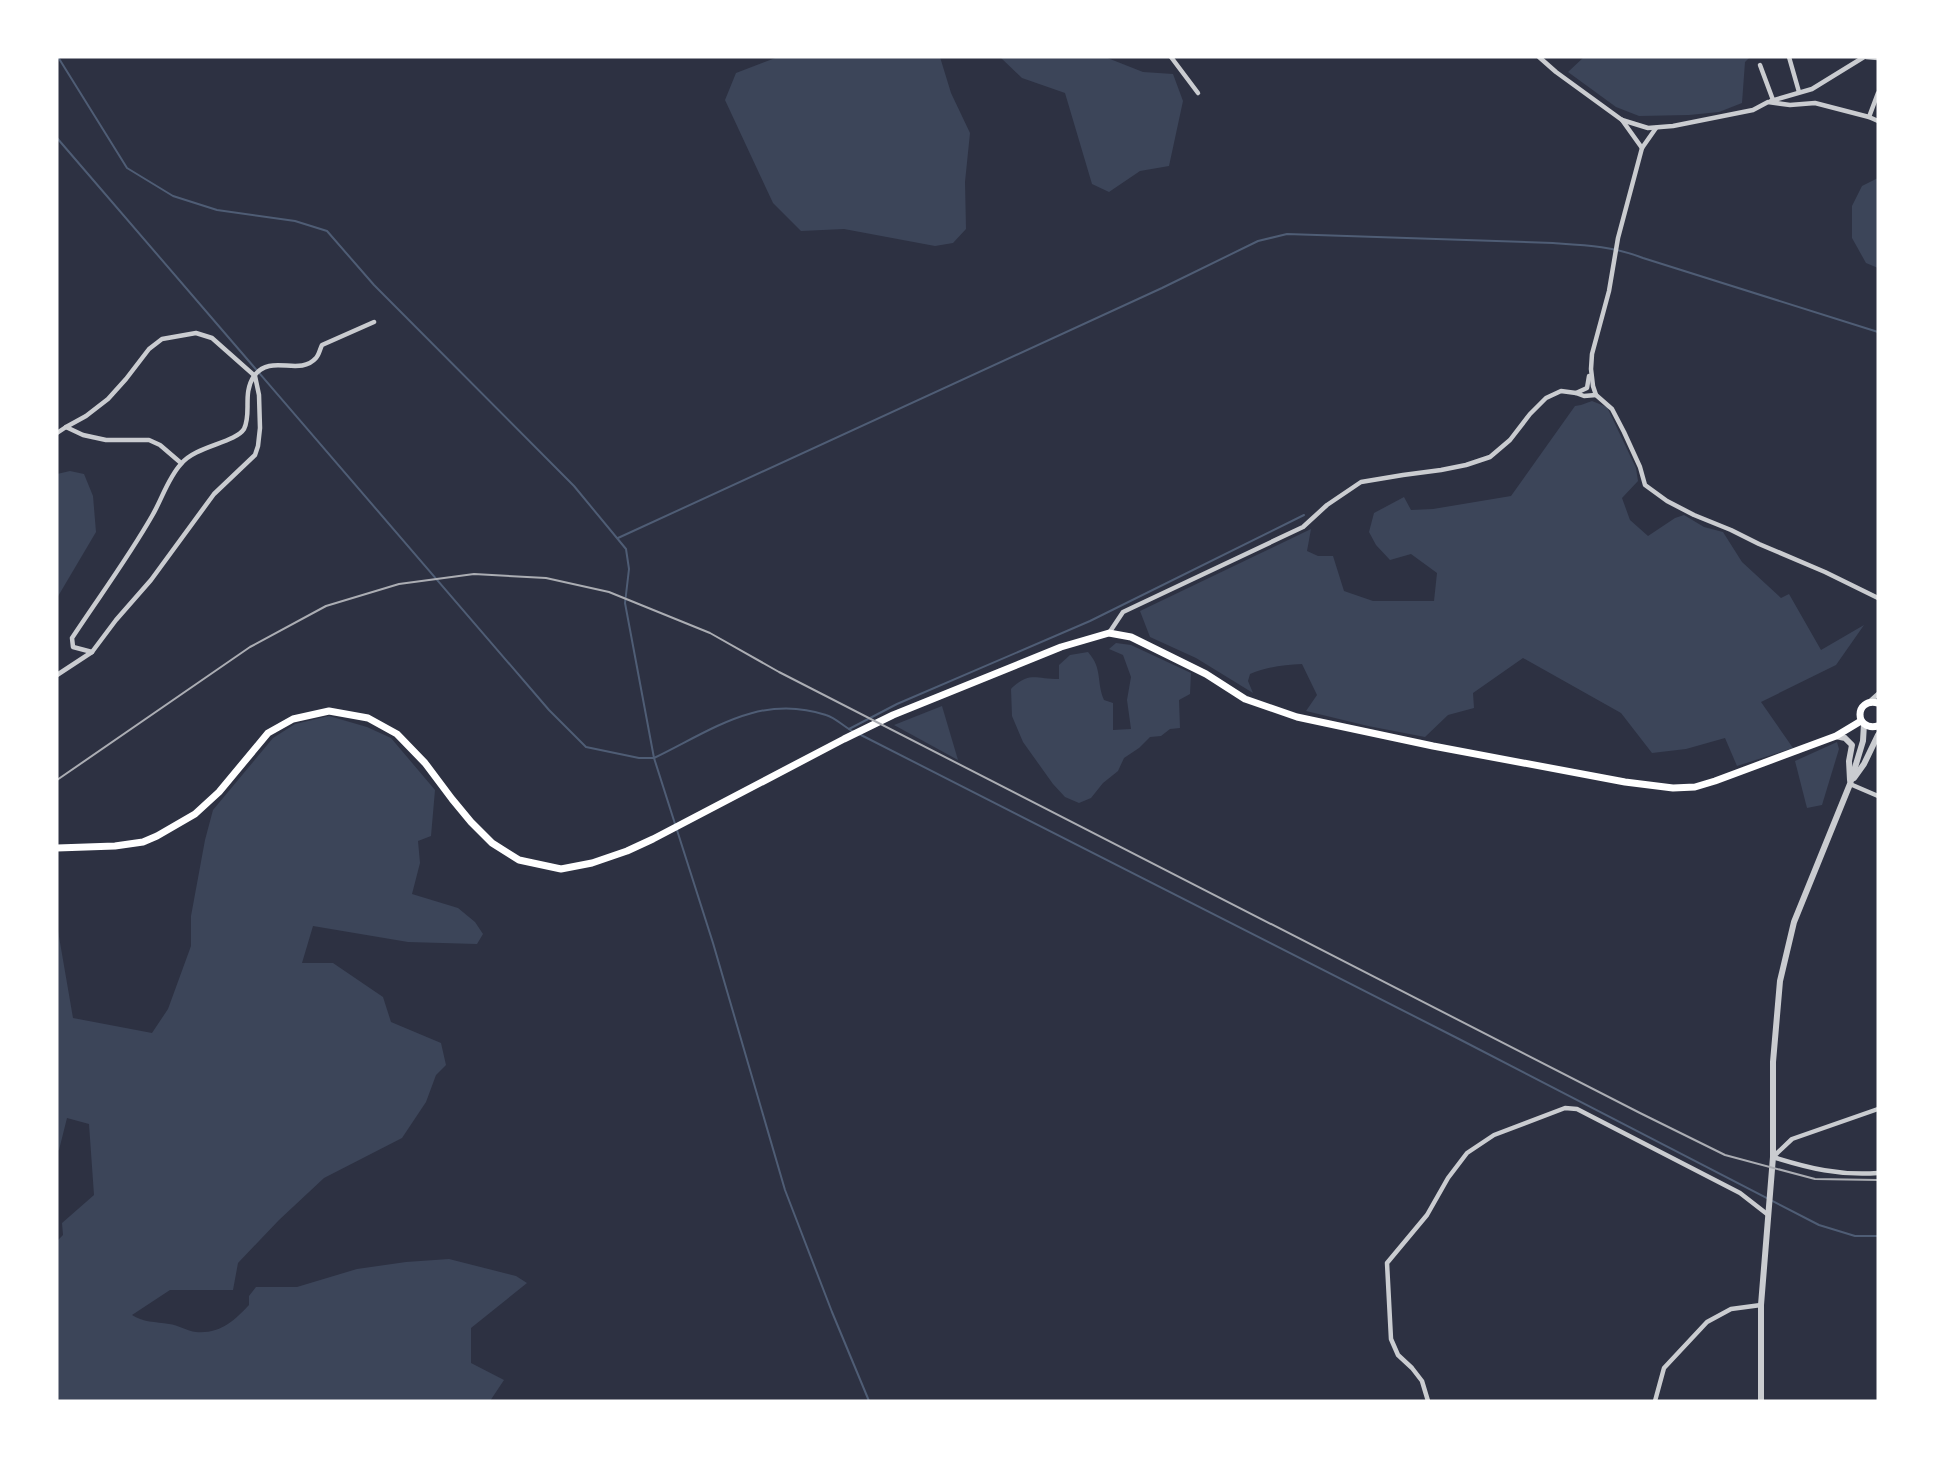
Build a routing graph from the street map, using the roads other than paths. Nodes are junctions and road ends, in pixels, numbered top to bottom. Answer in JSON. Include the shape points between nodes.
{"nodes":[{"id":1,"x":1171,"y":57,"type":"edge"},
{"id":2,"x":1539,"y":57,"type":"edge"},
{"id":3,"x":1789,"y":57,"type":"edge"},
{"id":4,"x":1865,"y":57,"type":"edge"},
{"id":5,"x":1878,"y":58,"type":"edge"},
{"id":6,"x":1760,"y":65,"type":"dead end"},
{"id":7,"x":1198,"y":93,"type":"dead end"},
{"id":8,"x":1799,"y":93,"type":"junction"},
{"id":9,"x":1878,"y":93,"type":"edge"},
{"id":10,"x":1770,"y":101,"type":"junction"},
{"id":11,"x":1869,"y":117,"type":"junction"},
{"id":12,"x":1622,"y":120,"type":"junction"},
{"id":13,"x":1878,"y":121,"type":"edge"},
{"id":14,"x":1656,"y":128,"type":"junction"},
{"id":15,"x":1642,"y":148,"type":"junction"},
{"id":16,"x":374,"y":322,"type":"dead end"},
{"id":17,"x":1591,"y":369,"type":"junction"},
{"id":18,"x":255,"y":376,"type":"junction"},
{"id":19,"x":1576,"y":393,"type":"junction"},
{"id":20,"x":1596,"y":395,"type":"junction"},
{"id":21,"x":66,"y":427,"type":"junction"},
{"id":22,"x":57,"y":433,"type":"edge"},
{"id":23,"x":181,"y":463,"type":"junction"},
{"id":24,"x":1878,"y":598,"type":"edge"},
{"id":25,"x":1109,"y":633,"type":"junction"},
{"id":26,"x":92,"y":652,"type":"junction"},
{"id":27,"x":57,"y":675,"type":"edge"},
{"id":28,"x":1878,"y":694,"type":"edge"},
{"id":29,"x":1867,"y":703,"type":"junction"},
{"id":30,"x":1878,"y":703,"type":"edge"},
{"id":31,"x":1863,"y":722,"type":"junction"},
{"id":32,"x":1878,"y":726,"type":"edge"},
{"id":33,"x":1878,"y":735,"type":"edge"},
{"id":34,"x":1836,"y":736,"type":"junction"},
{"id":35,"x":1850,"y":783,"type":"junction"},
{"id":36,"x":1878,"y":796,"type":"edge"},
{"id":37,"x":57,"y":848,"type":"edge"},
{"id":38,"x":1878,"y":1109,"type":"edge"},
{"id":39,"x":1773,"y":1157,"type":"junction"},
{"id":40,"x":1878,"y":1173,"type":"edge"},
{"id":41,"x":1767,"y":1214,"type":"junction"},
{"id":42,"x":1761,"y":1305,"type":"junction"},
{"id":43,"x":1428,"y":1401,"type":"edge"},
{"id":44,"x":1655,"y":1401,"type":"edge"},
{"id":45,"x":1761,"y":1401,"type":"edge"}],
"edges":[{"from":1,"to":7,"type":"street"},
{"from":2,"to":12,"type":"street"},
{"from":3,"to":8,"type":"street"},
{"from":4,"to":5,"type":"street"},
{"from":4,"to":8,"type":"street"},
{"from":6,"to":10,"type":"street"},
{"from":8,"to":10,"type":"street"},
{"from":9,"to":11,"type":"street"},
{"from":10,"to":11,"type":"street","via":[[1815,104]]},
{"from":10,"to":14,"type":"street","via":[[1753,110]]},
{"from":11,"to":13,"type":"street"},
{"from":12,"to":14,"type":"street"},
{"from":12,"to":15,"type":"street"},
{"from":14,"to":15,"type":"street"},
{"from":15,"to":17,"type":"street"},
{"from":16,"to":18,"type":"street","via":[[321,345],[316,358],[303,365],[270,365]]},
{"from":17,"to":19,"type":"street","via":[[1587,388]]},
{"from":17,"to":20,"type":"street"},
{"from":18,"to":21,"type":"street","via":[[212,338],[196,333],[162,339],[108,399]]},
{"from":18,"to":23,"type":"street","via":[[248,388],[244,429]]},
{"from":18,"to":26,"type":"street","via":[[260,428],[255,455],[214,494]]},
{"from":19,"to":20,"type":"street"},
{"from":19,"to":25,"type":"street","via":[[1561,392],[1546,398],[1490,457],[1441,470],[1361,482],[1303,527],[1123,612]]},
{"from":20,"to":24,"type":"street","via":[[1612,409],[1645,485],[1667,501]]},
{"from":21,"to":22,"type":"street"},
{"from":21,"to":23,"type":"street","via":[[106,440],[148,440]]},
{"from":23,"to":26,"type":"street","via":[[153,515],[72,638],[73,647]]},
{"from":25,"to":34,"type":"main road","via":[[1131,637],[1206,674],[1245,699],[1297,717],[1663,788],[1695,787]]},
{"from":25,"to":37,"type":"main road","via":[[1061,647],[867,728],[669,831],[592,863],[561,869],[519,860],[492,843],[471,822],[397,734],[368,718],[329,711],[293,719],[268,733],[211,800],[157,836],[115,846]]},
{"from":26,"to":27,"type":"street"},
{"from":28,"to":29,"type":"street"},
{"from":29,"to":30,"type":"main road"},
{"from":29,"to":31,"type":"main road","via":[[1861,709]]},
{"from":31,"to":32,"type":"main road"},
{"from":31,"to":34,"type":"main road"},
{"from":31,"to":35,"type":"street","via":[[1863,741]]},
{"from":33,"to":35,"type":"street"},
{"from":34,"to":35,"type":"street","via":[[1851,745]]},
{"from":35,"to":36,"type":"street"},
{"from":35,"to":39,"type":"street","via":[[1794,922],[1780,981],[1773,1062]]},
{"from":38,"to":39,"type":"street","via":[[1792,1139]]},
{"from":39,"to":40,"type":"street","via":[[1810,1169],[1857,1175]]},
{"from":39,"to":41,"type":"street"},
{"from":41,"to":42,"type":"street"},
{"from":41,"to":43,"type":"street","via":[[1740,1193],[1578,1109],[1565,1108],[1494,1136],[1467,1153],[1428,1215],[1387,1263],[1391,1339],[1398,1355],[1422,1381]]},
{"from":42,"to":44,"type":"street","via":[[1731,1309],[1707,1322],[1664,1368]]},
{"from":42,"to":45,"type":"street"}]}
